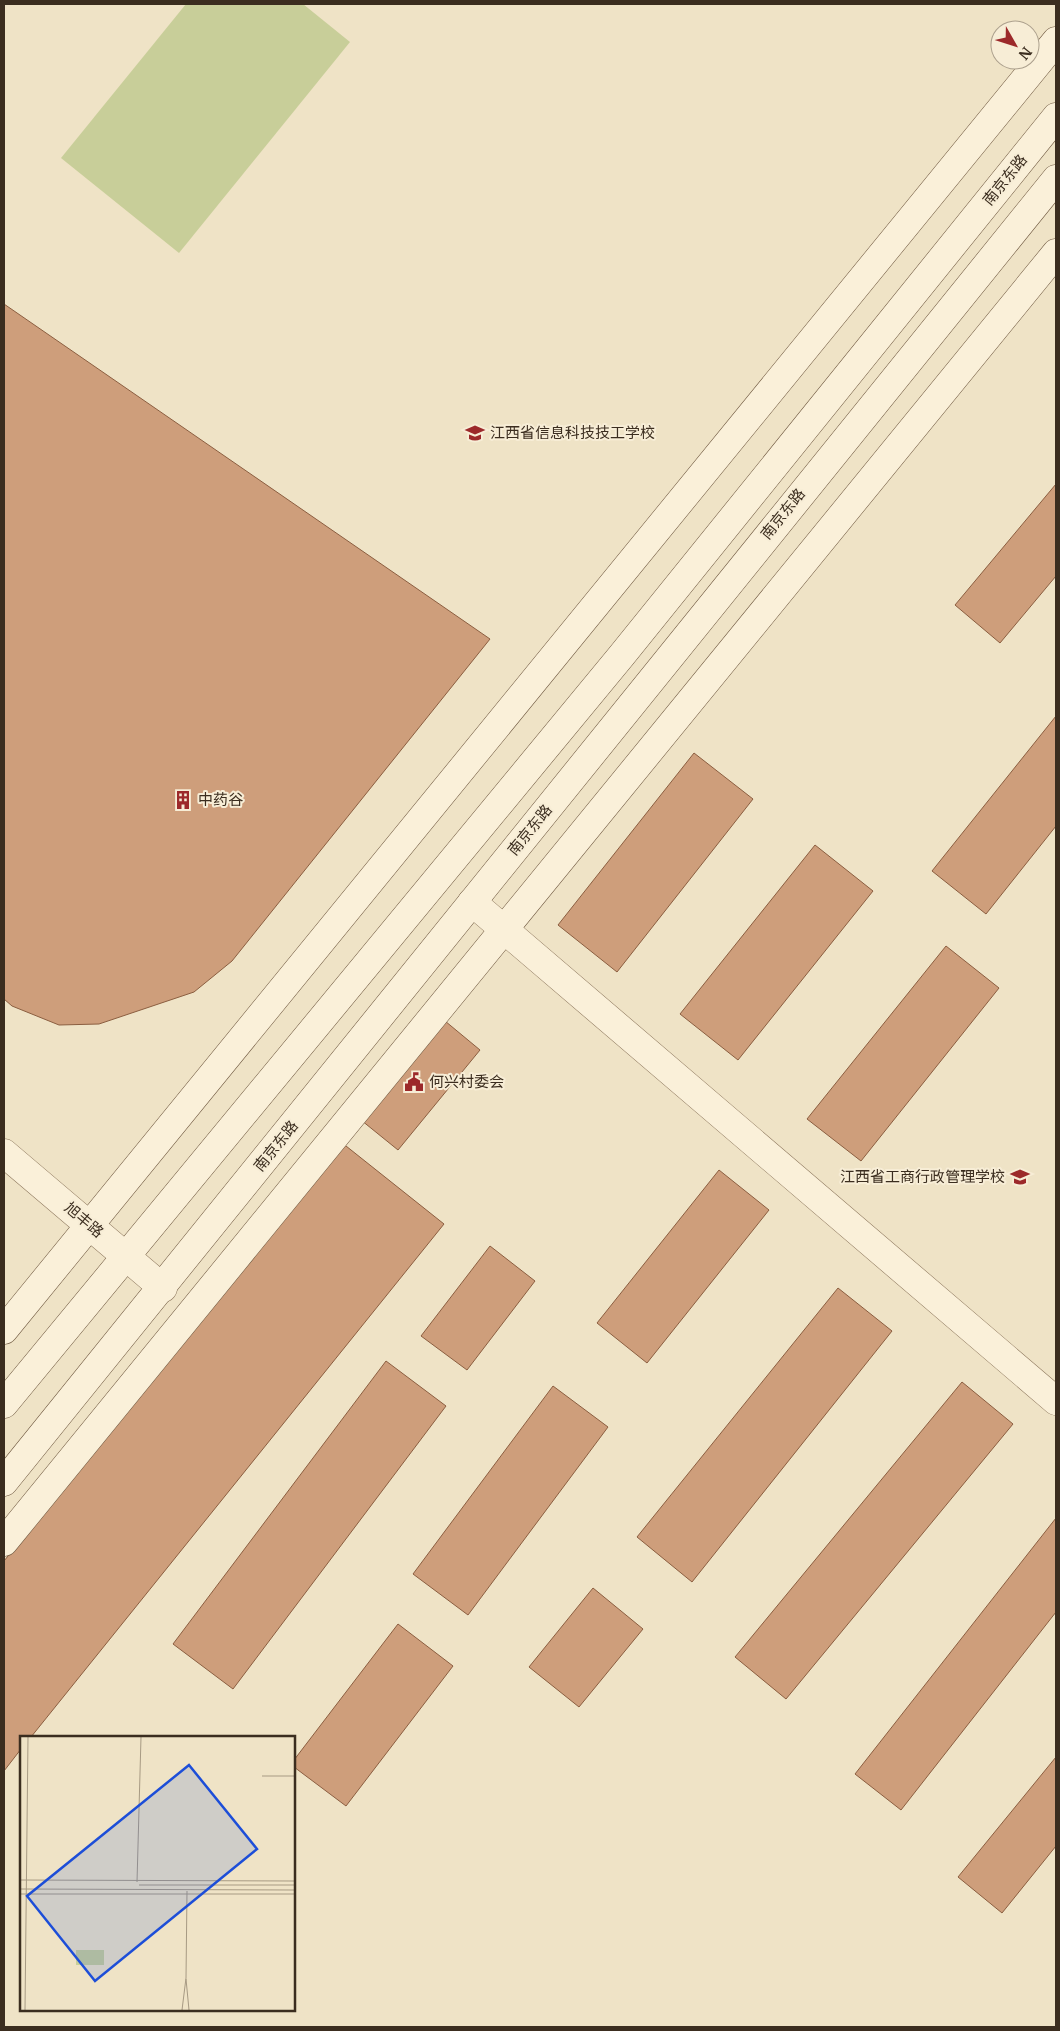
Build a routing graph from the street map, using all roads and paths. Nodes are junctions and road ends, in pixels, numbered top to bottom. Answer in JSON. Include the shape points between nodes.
{"nodes":[{"id":1,"x":1056,"y":41,"type":"edge"},
{"id":2,"x":1056,"y":117,"type":"edge"},
{"id":3,"x":1056,"y":179,"type":"edge"},
{"id":4,"x":1056,"y":253,"type":"edge"},
{"id":5,"x":472,"y":902,"type":"junction"},
{"id":6,"x":504,"y":929,"type":"junction"},
{"id":7,"x":4,"y":1154,"type":"edge"},
{"id":8,"x":89,"y":1224,"type":"junction"},
{"id":9,"x":126,"y":1256,"type":"junction"},
{"id":10,"x":163,"y":1288,"type":"junction"},
{"id":11,"x":4,"y":1330,"type":"edge"},
{"id":12,"x":1056,"y":1402,"type":"edge"},
{"id":13,"x":4,"y":1404,"type":"edge"},
{"id":14,"x":4,"y":1482,"type":"edge"},
{"id":15,"x":4,"y":1542,"type":"edge"}],
"edges":[{"from":1,"to":8,"type":"street"},
{"from":2,"to":9,"type":"street","name":"南京东路","via":[[622,655]]},
{"from":3,"to":5,"type":"street","name":"南京东路"},
{"from":4,"to":6,"type":"street"},
{"from":5,"to":6,"type":"street"},
{"from":5,"to":10,"type":"street","name":"南京东路"},
{"from":6,"to":12,"type":"street"},
{"from":6,"to":15,"type":"street"},
{"from":7,"to":8,"type":"street","name":"旭丰路"},
{"from":8,"to":9,"type":"street","name":"旭丰路"},
{"from":8,"to":11,"type":"street"},
{"from":9,"to":10,"type":"street","name":"旭丰路"},
{"from":9,"to":13,"type":"street","name":"南京东路"},
{"from":10,"to":14,"type":"street","name":"南京东路"}]}
